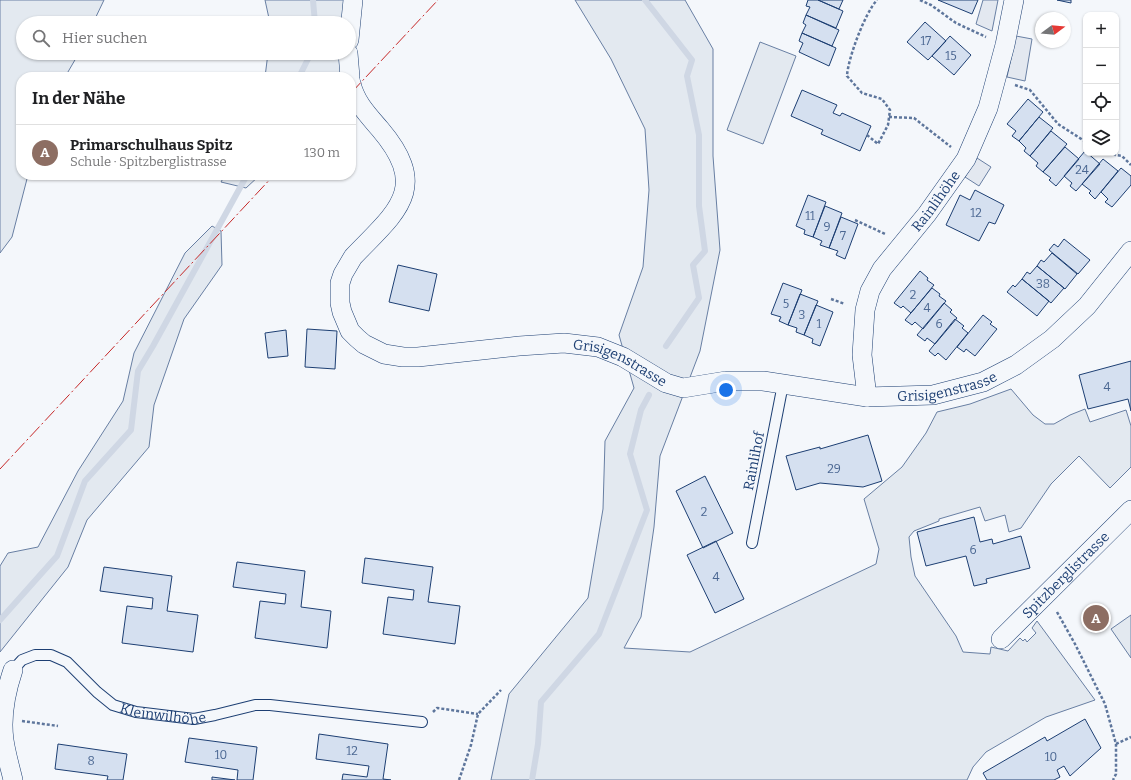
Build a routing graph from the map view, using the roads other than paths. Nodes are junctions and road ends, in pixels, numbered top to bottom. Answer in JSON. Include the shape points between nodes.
{"nodes":[{"id":1,"x":353,"y":0,"type":"edge"},
{"id":2,"x":1014,"y":0,"type":"edge"},
{"id":3,"x":351,"y":16,"type":"edge"},
{"id":4,"x":349,"y":60,"type":"edge"},
{"id":5,"x":350,"y":72,"type":"edge"},
{"id":6,"x":356,"y":98,"type":"edge"},
{"id":7,"x":1131,"y":252,"type":"edge"},
{"id":8,"x":784,"y":384,"type":"junction"},
{"id":9,"x":867,"y":397,"type":"junction"},
{"id":10,"x":1131,"y":510,"type":"edge"},
{"id":11,"x":752,"y":543,"type":"dead end"},
{"id":12,"x":1001,"y":639,"type":"dead end"},
{"id":13,"x":13,"y":670,"type":"joint"},
{"id":14,"x":422,"y":722,"type":"dead end"},
{"id":15,"x":13,"y":780,"type":"edge"}],
"edges":[{"from":1,"to":3,"type":"street"},
{"from":2,"to":9,"type":"street","name":"Rainlihöhe","via":[[988,108],[966,159],[882,269],[870,291],[865,310],[862,355]]},
{"from":4,"to":5,"type":"street"},
{"from":6,"to":8,"type":"street","name":"Grisigenstrasse","via":[[397,152],[405,180],[403,197],[396,211],[353,257],[340,284],[340,303],[344,317],[350,331],[364,344],[384,354],[403,357],[519,346],[591,346],[623,357],[666,383],[683,388],[726,381]]},
{"from":7,"to":9,"type":"street","name":"Grisigenstrasse","via":[[1087,306],[1052,339],[1016,365],[983,382],[933,395]]},
{"from":8,"to":9,"type":"street","name":"Grisigenstrasse"},
{"from":8,"to":11,"type":"lane","name":"Rainlihof"},
{"from":10,"to":12,"type":"street","name":"Spitzberglistrasse"},
{"from":13,"to":14,"type":"lane","name":"Kleinwilhöhe","via":[[22,660],[35,655],[51,655],[67,662],[113,705],[143,713],[194,719],[255,705],[270,705]]},
{"from":13,"to":15,"type":"street","name":"Kleinwilhöhe","via":[[7,686],[4,719],[4,739]]}]}
